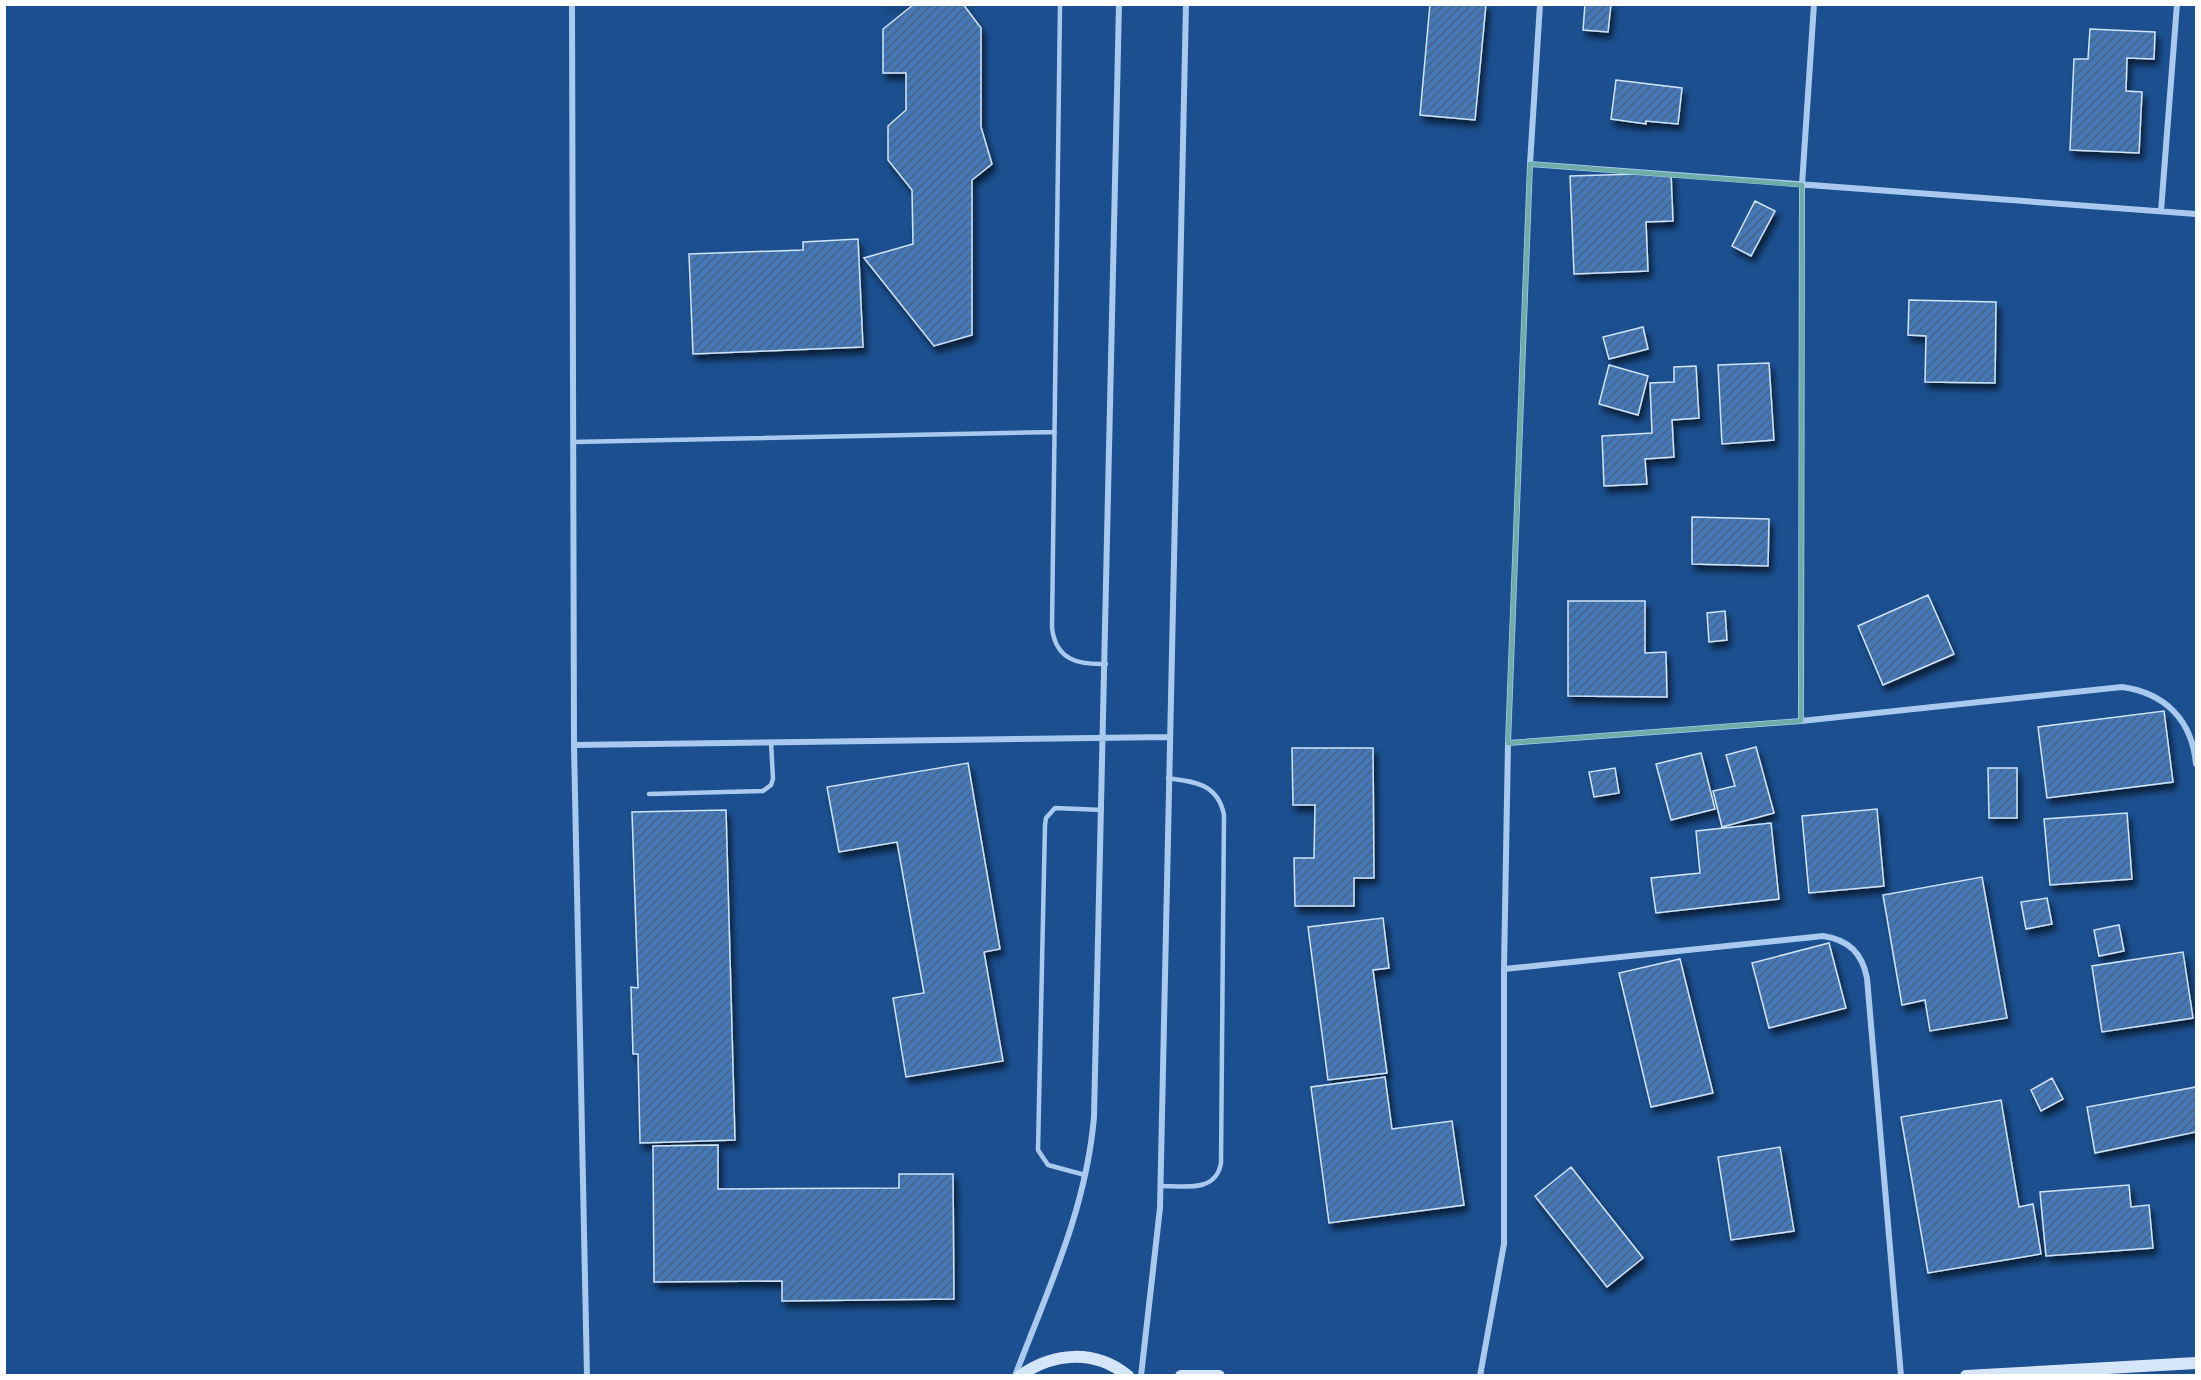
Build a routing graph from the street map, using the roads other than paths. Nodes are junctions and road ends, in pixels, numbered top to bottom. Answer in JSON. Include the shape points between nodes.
{"nodes":[{"id":1,"x":572,"y":4,"type":"edge"},
{"id":2,"x":1060,"y":4,"type":"edge"},
{"id":3,"x":1119,"y":4,"type":"edge"},
{"id":4,"x":1186,"y":4,"type":"edge"},
{"id":5,"x":1540,"y":4,"type":"edge"},
{"id":6,"x":1814,"y":4,"type":"edge"},
{"id":7,"x":2177,"y":4,"type":"edge"},
{"id":8,"x":1530,"y":164,"type":"junction"},
{"id":9,"x":1802,"y":185,"type":"junction"},
{"id":10,"x":2161,"y":211,"type":"junction"},
{"id":11,"x":2196,"y":214,"type":"edge"},
{"id":12,"x":1055,"y":432,"type":"junction"},
{"id":13,"x":573,"y":442,"type":"junction"},
{"id":14,"x":1106,"y":664,"type":"junction"},
{"id":15,"x":1801,"y":721,"type":"junction"},
{"id":16,"x":1169,"y":737,"type":"junction"},
{"id":17,"x":1104,"y":738,"type":"junction"},
{"id":18,"x":771,"y":742,"type":"junction"},
{"id":19,"x":1508,"y":743,"type":"junction"},
{"id":20,"x":574,"y":745,"type":"junction"},
{"id":21,"x":2196,"y":764,"type":"edge"},
{"id":22,"x":1168,"y":778,"type":"junction"},
{"id":23,"x":649,"y":794,"type":"dead end"},
{"id":24,"x":1102,"y":810,"type":"junction"},
{"id":25,"x":1504,"y":969,"type":"junction"},
{"id":26,"x":1087,"y":1176,"type":"junction"},
{"id":27,"x":1160,"y":1185,"type":"junction"},
{"id":28,"x":2196,"y":1363,"type":"edge"},
{"id":29,"x":587,"y":1376,"type":"edge"},
{"id":30,"x":1015,"y":1376,"type":"edge"},
{"id":31,"x":1020,"y":1376,"type":"edge"},
{"id":32,"x":1128,"y":1376,"type":"edge"},
{"id":33,"x":1141,"y":1376,"type":"edge"},
{"id":34,"x":1181,"y":1376,"type":"edge"},
{"id":35,"x":1219,"y":1376,"type":"edge"},
{"id":36,"x":1480,"y":1376,"type":"edge"},
{"id":37,"x":1900,"y":1376,"type":"edge"},
{"id":38,"x":1966,"y":1376,"type":"edge"}],
"edges":[{"from":1,"to":13,"type":"street"},
{"from":2,"to":12,"type":"lane"},
{"from":3,"to":14,"type":"street"},
{"from":4,"to":16,"type":"street"},
{"from":5,"to":8,"type":"street"},
{"from":6,"to":9,"type":"street"},
{"from":7,"to":10,"type":"street"},
{"from":8,"to":9,"type":"street"},
{"from":8,"to":19,"type":"street"},
{"from":9,"to":10,"type":"street"},
{"from":9,"to":15,"type":"street"},
{"from":10,"to":11,"type":"street"},
{"from":12,"to":13,"type":"lane"},
{"from":12,"to":14,"type":"lane","via":[[1053,639],[1058,650],[1077,663]]},
{"from":13,"to":20,"type":"street"},
{"from":14,"to":17,"type":"street"},
{"from":15,"to":19,"type":"street"},
{"from":15,"to":21,"type":"street","via":[[2122,687],[2154,695],[2181,717],[2190,732]]},
{"from":16,"to":17,"type":"street"},
{"from":16,"to":22,"type":"street"},
{"from":17,"to":18,"type":"street"},
{"from":17,"to":24,"type":"street"},
{"from":18,"to":20,"type":"street"},
{"from":18,"to":23,"type":"lane","via":[[773,779],[763,791]]},
{"from":19,"to":25,"type":"street"},
{"from":20,"to":29,"type":"street"},
{"from":22,"to":27,"type":"street"},
{"from":22,"to":27,"type":"lane","via":[[1207,786],[1222,803],[1224,815],[1221,1163],[1216,1178],[1202,1186]]},
{"from":24,"to":26,"type":"street","via":[[1094,1117]]},
{"from":24,"to":26,"type":"lane","via":[[1055,808],[1045,825],[1038,1150],[1048,1165]]},
{"from":25,"to":36,"type":"street","via":[[1504,1244]]},
{"from":25,"to":37,"type":"street","via":[[1823,936],[1849,944],[1864,965],[1867,978]]},
{"from":26,"to":30,"type":"street","via":[[1074,1222]]},
{"from":27,"to":33,"type":"street"},
{"from":28,"to":38,"type":"main road"},
{"from":31,"to":32,"type":"main road","via":[[1036,1364],[1064,1357],[1092,1357],[1118,1367]]},
{"from":34,"to":35,"type":"main road"}]}
